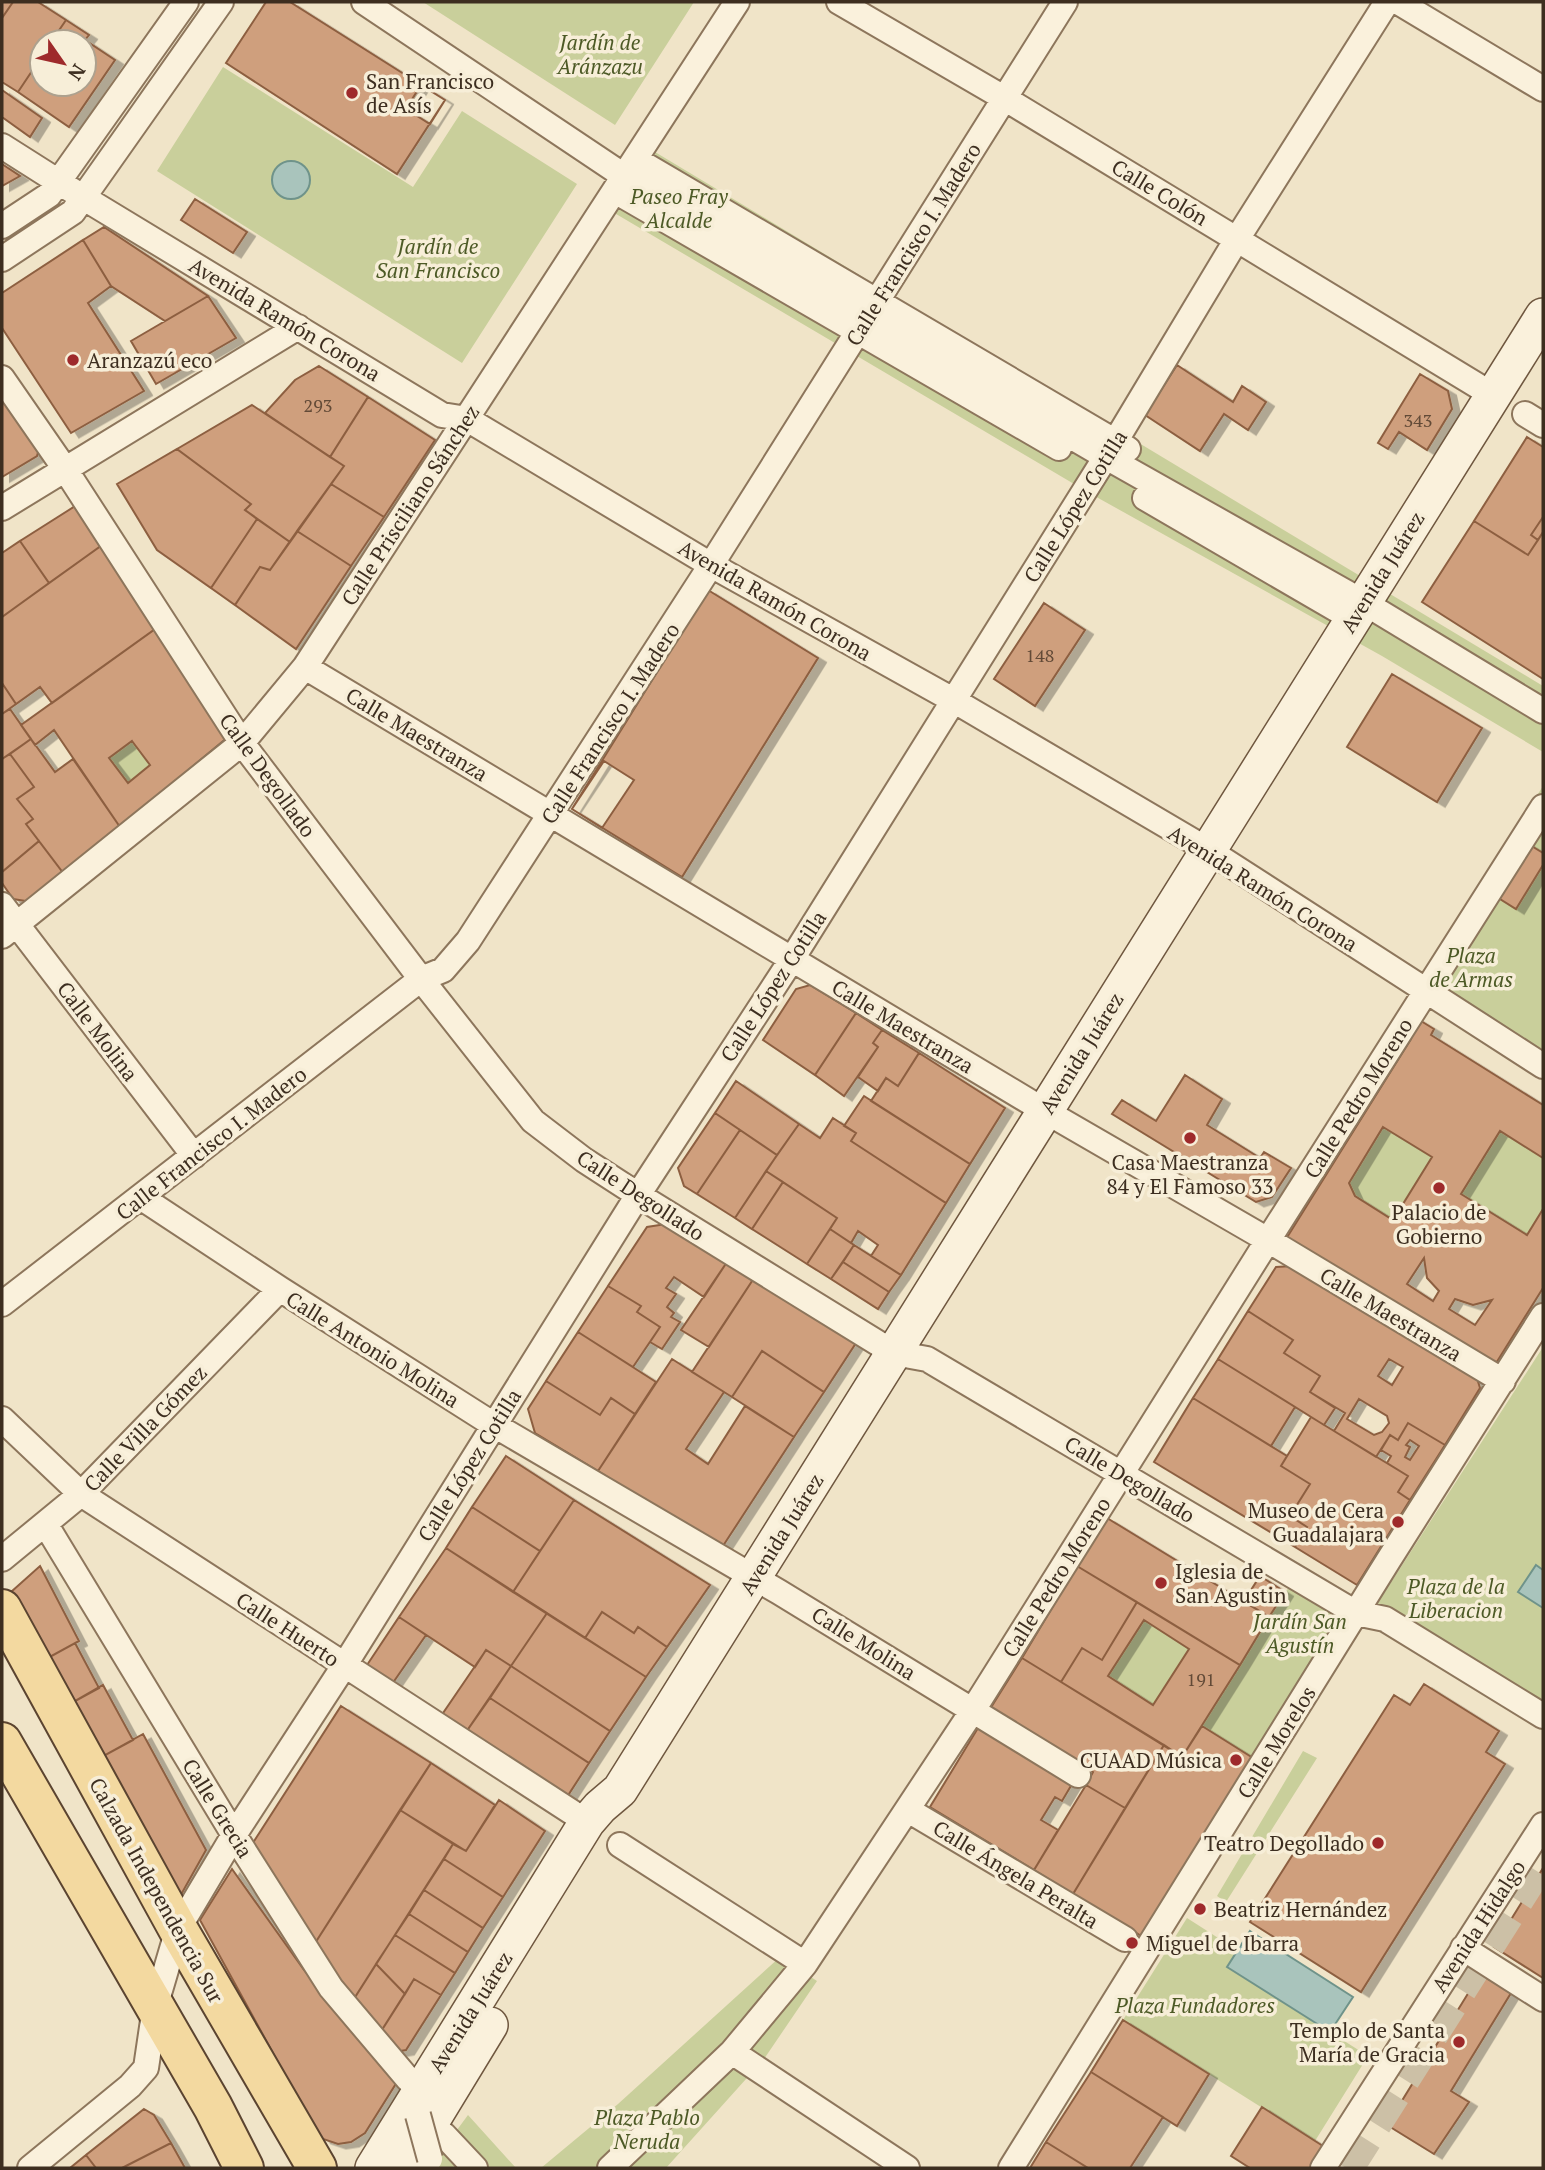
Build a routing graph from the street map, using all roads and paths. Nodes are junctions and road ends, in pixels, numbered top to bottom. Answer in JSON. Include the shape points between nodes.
{"nodes":[{"id":1,"x":186,"y":2,"type":"edge"},
{"id":2,"x":221,"y":2,"type":"edge"},
{"id":3,"x":364,"y":2,"type":"edge"},
{"id":4,"x":737,"y":2,"type":"edge"},
{"id":5,"x":839,"y":2,"type":"edge"},
{"id":6,"x":1065,"y":2,"type":"edge"},
{"id":7,"x":1387,"y":2,"type":"edge"},
{"id":8,"x":1398,"y":2,"type":"edge"},
{"id":9,"x":1543,"y":89,"type":"edge"},
{"id":10,"x":1004,"y":98,"type":"junction"},
{"id":11,"x":2,"y":146,"type":"edge"},
{"id":12,"x":625,"y":175,"type":"junction"},
{"id":13,"x":58,"y":182,"type":"junction"},
{"id":14,"x":83,"y":198,"type":"junction"},
{"id":15,"x":2,"y":226,"type":"edge"},
{"id":16,"x":1237,"y":239,"type":"junction"},
{"id":17,"x":2,"y":259,"type":"edge"},
{"id":18,"x":867,"y":316,"type":"junction"},
{"id":19,"x":1543,"y":316,"type":"edge"},
{"id":20,"x":298,"y":327,"type":"junction"},
{"id":21,"x":2,"y":378,"type":"edge"},
{"id":22,"x":1478,"y":386,"type":"dead end"},
{"id":23,"x":467,"y":419,"type":"junction"},
{"id":24,"x":1106,"y":456,"type":"junction"},
{"id":25,"x":65,"y":469,"type":"junction"},
{"id":26,"x":2,"y":508,"type":"edge"},
{"id":27,"x":711,"y":565,"type":"junction"},
{"id":28,"x":1362,"y":605,"type":"junction"},
{"id":29,"x":305,"y":667,"type":"junction"},
{"id":30,"x":953,"y":701,"type":"junction"},
{"id":31,"x":1543,"y":711,"type":"edge"},
{"id":32,"x":242,"y":743,"type":"junction"},
{"id":33,"x":1543,"y":807,"type":"edge"},
{"id":34,"x":551,"y":814,"type":"junction"},
{"id":35,"x":1208,"y":850,"type":"junction"},
{"id":36,"x":7,"y":921,"type":"edge"},
{"id":37,"x":792,"y":959,"type":"junction"},
{"id":38,"x":421,"y":979,"type":"junction"},
{"id":39,"x":1425,"y":992,"type":"junction"},
{"id":40,"x":1543,"y":1066,"type":"edge"},
{"id":41,"x":1045,"y":1111,"type":"junction"},
{"id":42,"x":194,"y":1156,"type":"junction"},
{"id":43,"x":638,"y":1195,"type":"junction"},
{"id":44,"x":142,"y":1198,"type":"junction"},
{"id":45,"x":1268,"y":1240,"type":"junction"},
{"id":46,"x":280,"y":1289,"type":"junction"},
{"id":47,"x":2,"y":1304,"type":"edge"},
{"id":48,"x":1543,"y":1316,"type":"edge"},
{"id":49,"x":894,"y":1353,"type":"junction"},
{"id":50,"x":1503,"y":1381,"type":"junction"},
{"id":51,"x":2,"y":1419,"type":"edge"},
{"id":52,"x":494,"y":1425,"type":"junction"},
{"id":53,"x":1120,"y":1474,"type":"junction"},
{"id":54,"x":81,"y":1494,"type":"junction"},
{"id":55,"x":46,"y":1525,"type":"junction"},
{"id":56,"x":2,"y":1559,"type":"edge"},
{"id":57,"x":754,"y":1577,"type":"junction"},
{"id":58,"x":2,"y":1609,"type":"edge"},
{"id":59,"x":1356,"y":1613,"type":"junction"},
{"id":60,"x":344,"y":1666,"type":"junction"},
{"id":61,"x":973,"y":1710,"type":"junction"},
{"id":62,"x":1543,"y":1716,"type":"edge"},
{"id":63,"x":2,"y":1743,"type":"edge"},
{"id":64,"x":1078,"y":1775,"type":"dead end"},
{"id":65,"x":620,"y":1790,"type":"junction"},
{"id":66,"x":908,"y":1810,"type":"junction"},
{"id":67,"x":587,"y":1822,"type":"junction"},
{"id":68,"x":1543,"y":1825,"type":"edge"},
{"id":69,"x":234,"y":1835,"type":"junction"},
{"id":70,"x":620,"y":1845,"type":"dead end"},
{"id":71,"x":178,"y":1929,"type":"junction"},
{"id":72,"x":1125,"y":1939,"type":"dead end"},
{"id":73,"x":1463,"y":1948,"type":"junction"},
{"id":74,"x":805,"y":1964,"type":"junction"},
{"id":75,"x":161,"y":1990,"type":"junction"},
{"id":76,"x":1543,"y":1999,"type":"edge"},
{"id":77,"x":732,"y":2052,"type":"junction"},
{"id":78,"x":408,"y":2079,"type":"dead end"},
{"id":79,"x":418,"y":2115,"type":"dead end"},
{"id":80,"x":444,"y":2135,"type":"dead end"},
{"id":81,"x":417,"y":2164,"type":"edge"},
{"id":82,"x":30,"y":2168,"type":"edge"},
{"id":83,"x":244,"y":2168,"type":"edge"},
{"id":84,"x":317,"y":2168,"type":"edge"},
{"id":85,"x":373,"y":2168,"type":"edge"},
{"id":86,"x":475,"y":2168,"type":"edge"},
{"id":87,"x":610,"y":2168,"type":"edge"},
{"id":88,"x":906,"y":2168,"type":"edge"},
{"id":89,"x":1011,"y":2168,"type":"edge"},
{"id":90,"x":1322,"y":2168,"type":"edge"}],
"edges":[{"from":1,"to":13,"type":"street"},
{"from":2,"to":14,"type":"street"},
{"from":3,"to":12,"type":"street"},
{"from":4,"to":12,"type":"street","name":"Calle Prisciliano Sánchez"},
{"from":5,"to":10,"type":"street","name":"Calle Colón"},
{"from":6,"to":10,"type":"street","name":"Calle Francisco I. Madero"},
{"from":7,"to":16,"type":"street","name":"Calle López Cotilla"},
{"from":8,"to":9,"type":"street"},
{"from":10,"to":16,"type":"street","name":"Calle Colón"},
{"from":10,"to":18,"type":"street","name":"Calle Francisco I. Madero"},
{"from":11,"to":13,"type":"street","name":"Avenida Ramón Corona"},
{"from":12,"to":18,"type":"street"},
{"from":12,"to":18,"type":"street"},
{"from":12,"to":23,"type":"street","name":"Calle Prisciliano Sánchez"},
{"from":13,"to":14,"type":"street","name":"Avenida Ramón Corona"},
{"from":13,"to":15,"type":"street","via":[[49,195]]},
{"from":14,"to":17,"type":"street","via":[[73,212]]},
{"from":14,"to":20,"type":"street","name":"Avenida Ramón Corona"},
{"from":16,"to":22,"type":"street","name":"Calle Colón"},
{"from":16,"to":24,"type":"street","name":"Calle López Cotilla"},
{"from":18,"to":24,"type":"street"},
{"from":18,"to":24,"type":"street"},
{"from":18,"to":27,"type":"street","name":"Calle Francisco I. Madero"},
{"from":19,"to":28,"type":"main road","name":"Avenida Juárez"},
{"from":20,"to":23,"type":"street","name":"Avenida Ramón Corona","via":[[442,415]]},
{"from":20,"to":25,"type":"street"},
{"from":21,"to":25,"type":"street","name":"Calle Degollado"},
{"from":23,"to":27,"type":"street","name":"Avenida Ramón Corona"},
{"from":23,"to":29,"type":"street","name":"Calle Prisciliano Sánchez"},
{"from":24,"to":28,"type":"street"},
{"from":24,"to":28,"type":"street"},
{"from":24,"to":30,"type":"street","name":"Calle López Cotilla"},
{"from":25,"to":26,"type":"street"},
{"from":25,"to":32,"type":"street","name":"Calle Degollado"},
{"from":27,"to":30,"type":"street","name":"Avenida Ramón Corona"},
{"from":27,"to":34,"type":"street","name":"Calle Francisco I. Madero"},
{"from":28,"to":31,"type":"street"},
{"from":28,"to":35,"type":"main road","name":"Avenida Juárez"},
{"from":29,"to":32,"type":"street","name":"Calle Prisciliano Sánchez"},
{"from":29,"to":34,"type":"street","name":"Calle Maestranza"},
{"from":30,"to":35,"type":"street","name":"Avenida Ramón Corona"},
{"from":30,"to":37,"type":"street","name":"Calle López Cotilla"},
{"from":32,"to":36,"type":"street","name":"Calle Prisciliano Sánchez"},
{"from":32,"to":38,"type":"street","name":"Calle Degollado"},
{"from":33,"to":39,"type":"street","name":"Calle Pedro Moreno"},
{"from":34,"to":37,"type":"street","name":"Calle Maestranza"},
{"from":34,"to":38,"type":"street","name":"Calle Francisco I. Madero","via":[[468,941],[443,970]]},
{"from":35,"to":39,"type":"street","name":"Avenida Ramón Corona"},
{"from":35,"to":41,"type":"main road","name":"Avenida Juárez"},
{"from":36,"to":42,"type":"street","name":"Calle Molina"},
{"from":37,"to":41,"type":"street","name":"Calle Maestranza"},
{"from":37,"to":43,"type":"street","name":"Calle López Cotilla"},
{"from":38,"to":42,"type":"street","name":"Calle Francisco I. Madero"},
{"from":38,"to":43,"type":"street","name":"Calle Degollado","via":[[533,1121]]},
{"from":39,"to":40,"type":"street","name":"Avenida Ramón Corona"},
{"from":39,"to":45,"type":"street","name":"Calle Pedro Moreno"},
{"from":41,"to":45,"type":"street","name":"Calle Maestranza"},
{"from":41,"to":49,"type":"main road","name":"Avenida Juárez"},
{"from":42,"to":44,"type":"street","name":"Calle Francisco I. Madero"},
{"from":43,"to":49,"type":"street","name":"Calle Degollado"},
{"from":43,"to":52,"type":"street","name":"Calle López Cotilla"},
{"from":44,"to":46,"type":"street","name":"Calle Antonio Molina"},
{"from":44,"to":47,"type":"street","name":"Calle Francisco I. Madero"},
{"from":45,"to":50,"type":"street","name":"Calle Maestranza"},
{"from":45,"to":53,"type":"street","name":"Calle Pedro Moreno"},
{"from":46,"to":52,"type":"street","name":"Calle Antonio Molina"},
{"from":46,"to":54,"type":"street","name":"Calle Villa Gómez"},
{"from":48,"to":50,"type":"street","name":"Calle Morelos"},
{"from":49,"to":53,"type":"street","name":"Calle Degollado","via":[[927,1359]]},
{"from":49,"to":57,"type":"main road","name":"Avenida Juárez"},
{"from":50,"to":59,"type":"street","name":"Calle Morelos"},
{"from":51,"to":54,"type":"street","name":"Calle Huerto"},
{"from":52,"to":57,"type":"street","name":"Calle Antonio Molina"},
{"from":52,"to":60,"type":"street","name":"Calle López Cotilla"},
{"from":53,"to":59,"type":"street","name":"Calle Degollado"},
{"from":53,"to":61,"type":"street","name":"Calle Pedro Moreno"},
{"from":54,"to":55,"type":"street","name":"Calle Villa Gómez"},
{"from":54,"to":60,"type":"street","name":"Calle Huerto"},
{"from":55,"to":56,"type":"street","name":"Calle Villa Gómez"},
{"from":55,"to":69,"type":"street","name":"Calle Grecia"},
{"from":57,"to":61,"type":"street","name":"Calle Molina"},
{"from":57,"to":65,"type":"main road","name":"Avenida Juárez"},
{"from":58,"to":71,"type":"main road","name":"Calzada Independencia Sur"},
{"from":59,"to":62,"type":"street","name":"Calle Degollado","via":[[1385,1619]]},
{"from":59,"to":89,"type":"street","name":"Calle Morelos"},
{"from":60,"to":67,"type":"street","name":"Calle Huerto"},
{"from":60,"to":69,"type":"street","name":"Calle López Cotilla"},
{"from":61,"to":64,"type":"street","name":"Calle Molina"},
{"from":61,"to":66,"type":"street","name":"Calle Pedro Moreno"},
{"from":63,"to":75,"type":"main road"},
{"from":65,"to":67,"type":"main road","name":"Avenida Juárez"},
{"from":65,"to":81,"type":"main road","name":"Avenida Juárez","via":[[606,1833]]},
{"from":66,"to":72,"type":"street","name":"Calle Ángela Peralta"},
{"from":66,"to":74,"type":"street","name":"Calle Pedro Moreno"},
{"from":67,"to":85,"type":"main road","name":"Avenida Juárez"},
{"from":68,"to":73,"type":"street","name":"Avenida Hidalgo"},
{"from":69,"to":71,"type":"street","name":"Calle López Cotilla"},
{"from":69,"to":78,"type":"street","name":"Calle Grecia","via":[[331,1988]]},
{"from":70,"to":74,"type":"street"},
{"from":71,"to":75,"type":"street","name":"Calle López Cotilla"},
{"from":71,"to":84,"type":"main road","name":"Calzada Independencia Sur"},
{"from":73,"to":76,"type":"street"},
{"from":73,"to":90,"type":"street","name":"Avenida Hidalgo"},
{"from":74,"to":77,"type":"street","name":"Calle Pedro Moreno"},
{"from":75,"to":82,"type":"street","name":"Calle López Cotilla","via":[[146,2068]]},
{"from":75,"to":83,"type":"main road"},
{"from":77,"to":87,"type":"street","name":"Calle Pedro Moreno"},
{"from":77,"to":88,"type":"street"},
{"from":79,"to":81,"type":"street","bridge":true},
{"from":80,"to":86,"type":"street"}]}
